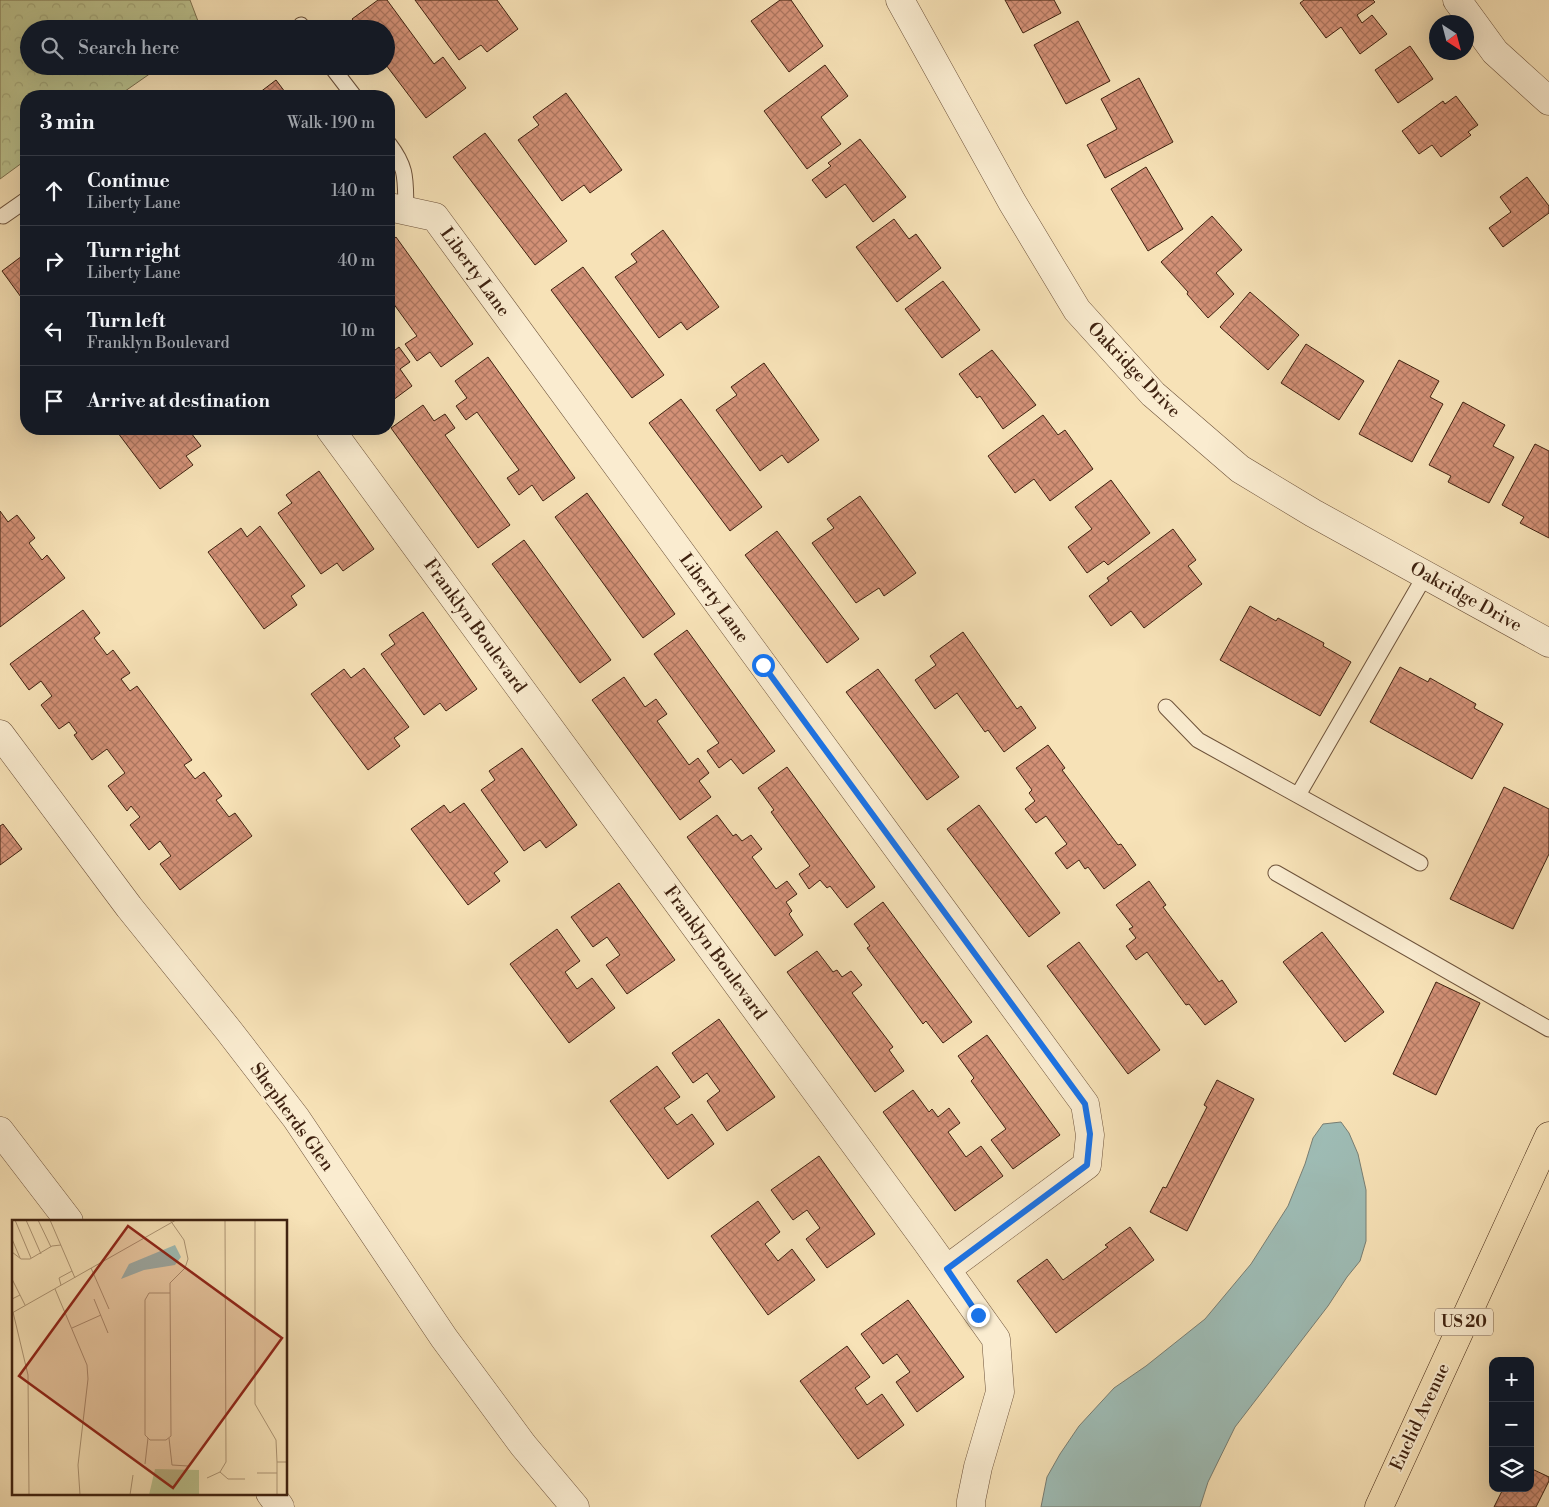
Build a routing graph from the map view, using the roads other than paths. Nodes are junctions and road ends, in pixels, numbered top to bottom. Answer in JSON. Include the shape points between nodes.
{"nodes":[{"id":1,"x":900,"y":0,"type":"edge"},
{"id":2,"x":1457,"y":0,"type":"edge"},
{"id":3,"x":338,"y":75,"type":"edge"},
{"id":4,"x":349,"y":90,"type":"edge"},
{"id":5,"x":1549,"y":101,"type":"edge"},
{"id":6,"x":395,"y":153,"type":"edge"},
{"id":7,"x":20,"y":204,"type":"edge"},
{"id":8,"x":397,"y":208,"type":"edge"},
{"id":9,"x":3,"y":216,"type":"dead end"},
{"id":10,"x":334,"y":435,"type":"edge"},
{"id":11,"x":1426,"y":574,"type":"junction"},
{"id":12,"x":1549,"y":643,"type":"edge"},
{"id":13,"x":1166,"y":707,"type":"dead end"},
{"id":14,"x":0,"y":734,"type":"edge"},
{"id":15,"x":1298,"y":795,"type":"junction"},
{"id":16,"x":1420,"y":863,"type":"dead end"},
{"id":17,"x":1276,"y":873,"type":"dead end"},
{"id":18,"x":1549,"y":1029,"type":"edge"},
{"id":19,"x":0,"y":1131,"type":"edge"},
{"id":20,"x":1549,"y":1136,"type":"edge"},
{"id":21,"x":68,"y":1220,"type":"edge"},
{"id":22,"x":947,"y":1269,"type":"junction"},
{"id":23,"x":271,"y":1494,"type":"edge"},
{"id":24,"x":280,"y":1507,"type":"edge"},
{"id":25,"x":575,"y":1507,"type":"edge"},
{"id":26,"x":971,"y":1507,"type":"edge"},
{"id":27,"x":1379,"y":1507,"type":"edge"}],
"edges":[{"from":1,"to":11,"type":"street","name":"Oakridge Drive","via":[[1012,202],[1077,310],[1153,394],[1240,469]]},
{"from":2,"to":5,"type":"street","via":[[1495,52]]},
{"from":3,"to":4,"type":"lane"},
{"from":6,"to":8,"type":"lane","via":[[403,165],[405,178]]},
{"from":7,"to":9,"type":"lane"},
{"from":8,"to":22,"type":"street","name":"Liberty Lane","via":[[435,217],[1085,1104],[1090,1134],[1087,1165]]},
{"from":10,"to":22,"type":"street","name":"Franklyn Boulevard"},
{"from":11,"to":12,"type":"street","name":"Oakridge Drive"},
{"from":11,"to":15,"type":"lane"},
{"from":13,"to":15,"type":"lane","via":[[1198,740]]},
{"from":14,"to":25,"type":"street","name":"Shepherds Glen","via":[[129,907],[296,1118],[444,1338],[523,1445]]},
{"from":15,"to":16,"type":"lane"},
{"from":17,"to":18,"type":"lane"},
{"from":19,"to":21,"type":"street"},
{"from":20,"to":27,"type":"main road","name":"Euclid Avenue","number":"US 20"},
{"from":22,"to":26,"type":"street","name":"Franklyn Boulevard","via":[[996,1340],[1000,1392],[978,1467]]},
{"from":23,"to":24,"type":"street"}]}
